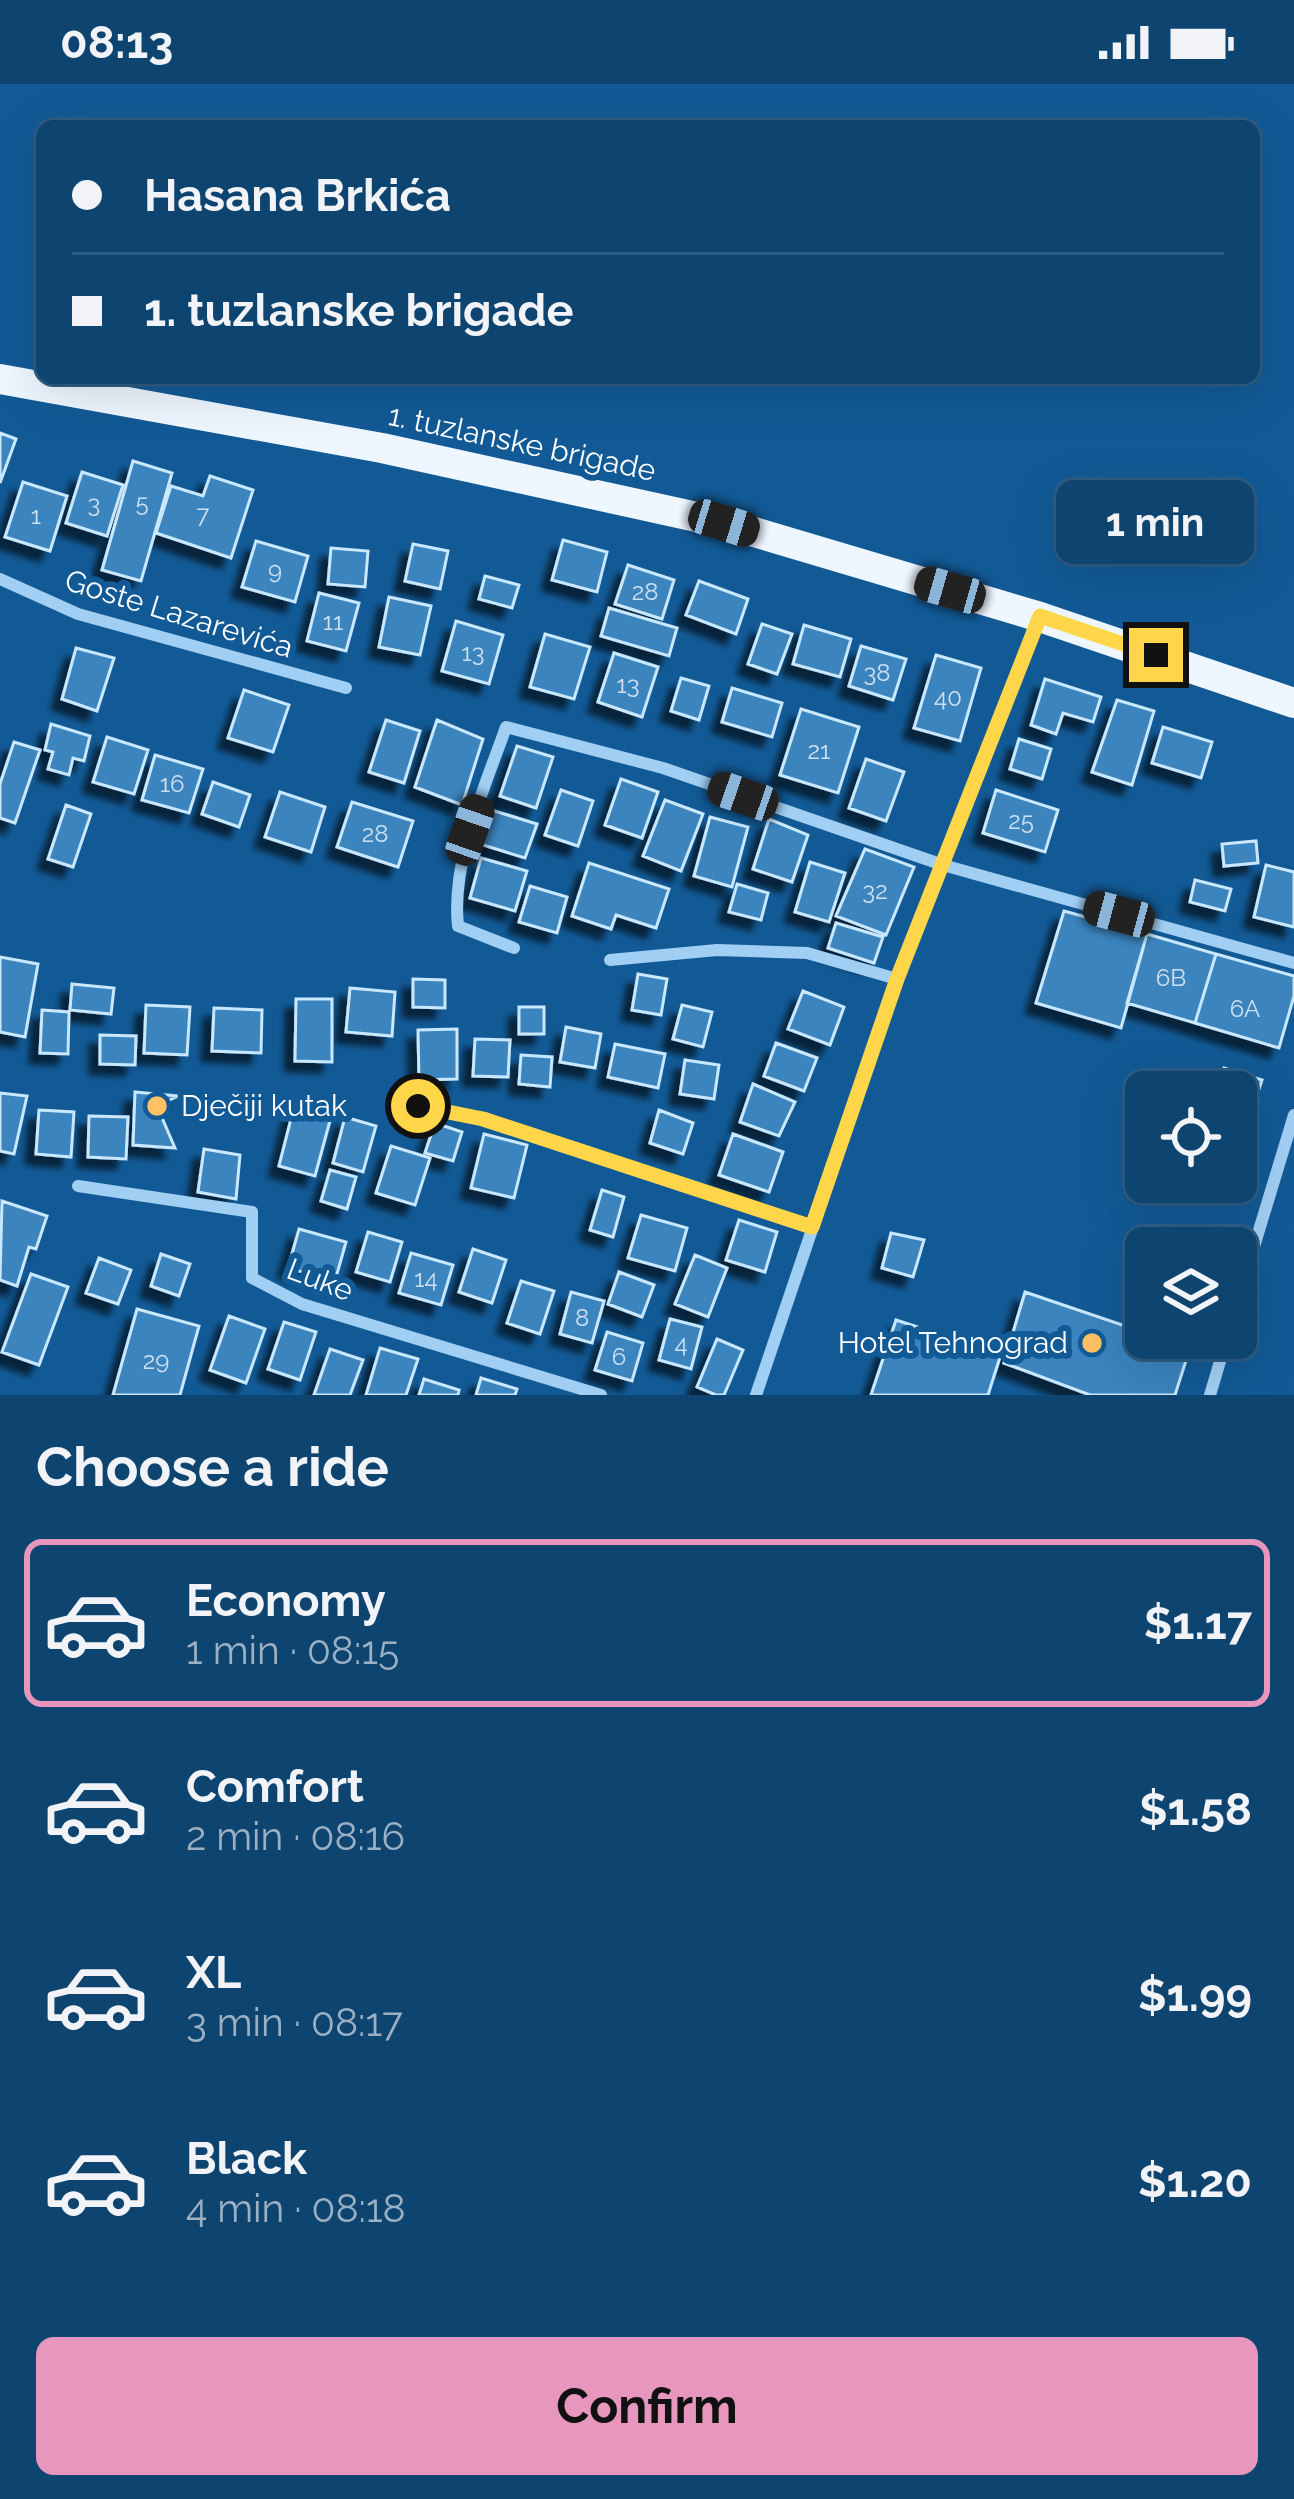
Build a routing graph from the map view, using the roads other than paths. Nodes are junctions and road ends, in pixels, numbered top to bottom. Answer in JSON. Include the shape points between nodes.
{"nodes":[{"id":1,"x":0,"y":379,"type":"edge"},
{"id":2,"x":0,"y":579,"type":"edge"},
{"id":3,"x":1040,"y":616,"type":"junction"},
{"id":4,"x":346,"y":688,"type":"dead end"},
{"id":5,"x":1294,"y":704,"type":"edge"},
{"id":6,"x":943,"y":865,"type":"junction"},
{"id":7,"x":514,"y":948,"type":"dead end"},
{"id":8,"x":610,"y":960,"type":"dead end"},
{"id":9,"x":1294,"y":963,"type":"edge"},
{"id":10,"x":897,"y":979,"type":"junction"},
{"id":11,"x":418,"y":1106,"type":"dead end"},
{"id":12,"x":1294,"y":1115,"type":"edge"},
{"id":13,"x":1278,"y":1164,"type":"junction"},
{"id":14,"x":1294,"y":1170,"type":"edge"},
{"id":15,"x":78,"y":1186,"type":"dead end"},
{"id":16,"x":812,"y":1227,"type":"junction"},
{"id":17,"x":1257,"y":1235,"type":"edge"},
{"id":18,"x":1220,"y":1359,"type":"edge"},
{"id":19,"x":601,"y":1395,"type":"edge"},
{"id":20,"x":756,"y":1395,"type":"edge"},
{"id":21,"x":1210,"y":1395,"type":"edge"}],
"edges":[{"from":1,"to":3,"type":"main road","name":"1. tuzlanske brigade","via":[[382,448],[724,523]]},
{"from":2,"to":4,"type":"street","name":"Goste Lazarevića","via":[[78,614]]},
{"from":3,"to":5,"type":"main road","name":"1. tuzlanske brigade"},
{"from":3,"to":6,"type":"street"},
{"from":6,"to":7,"type":"street","via":[[663,768],[506,727],[470,830],[456,903],[458,926]]},
{"from":6,"to":9,"type":"street"},
{"from":6,"to":10,"type":"street"},
{"from":8,"to":10,"type":"street","via":[[717,950],[807,953]]},
{"from":10,"to":16,"type":"street"},
{"from":11,"to":16,"type":"street","via":[[483,1119]]},
{"from":12,"to":13,"type":"street"},
{"from":13,"to":14,"type":"street"},
{"from":13,"to":17,"type":"street"},
{"from":15,"to":19,"type":"street","name":"Luke","via":[[252,1213],[252,1278],[302,1304]]},
{"from":16,"to":20,"type":"street"},
{"from":18,"to":21,"type":"street"}]}
